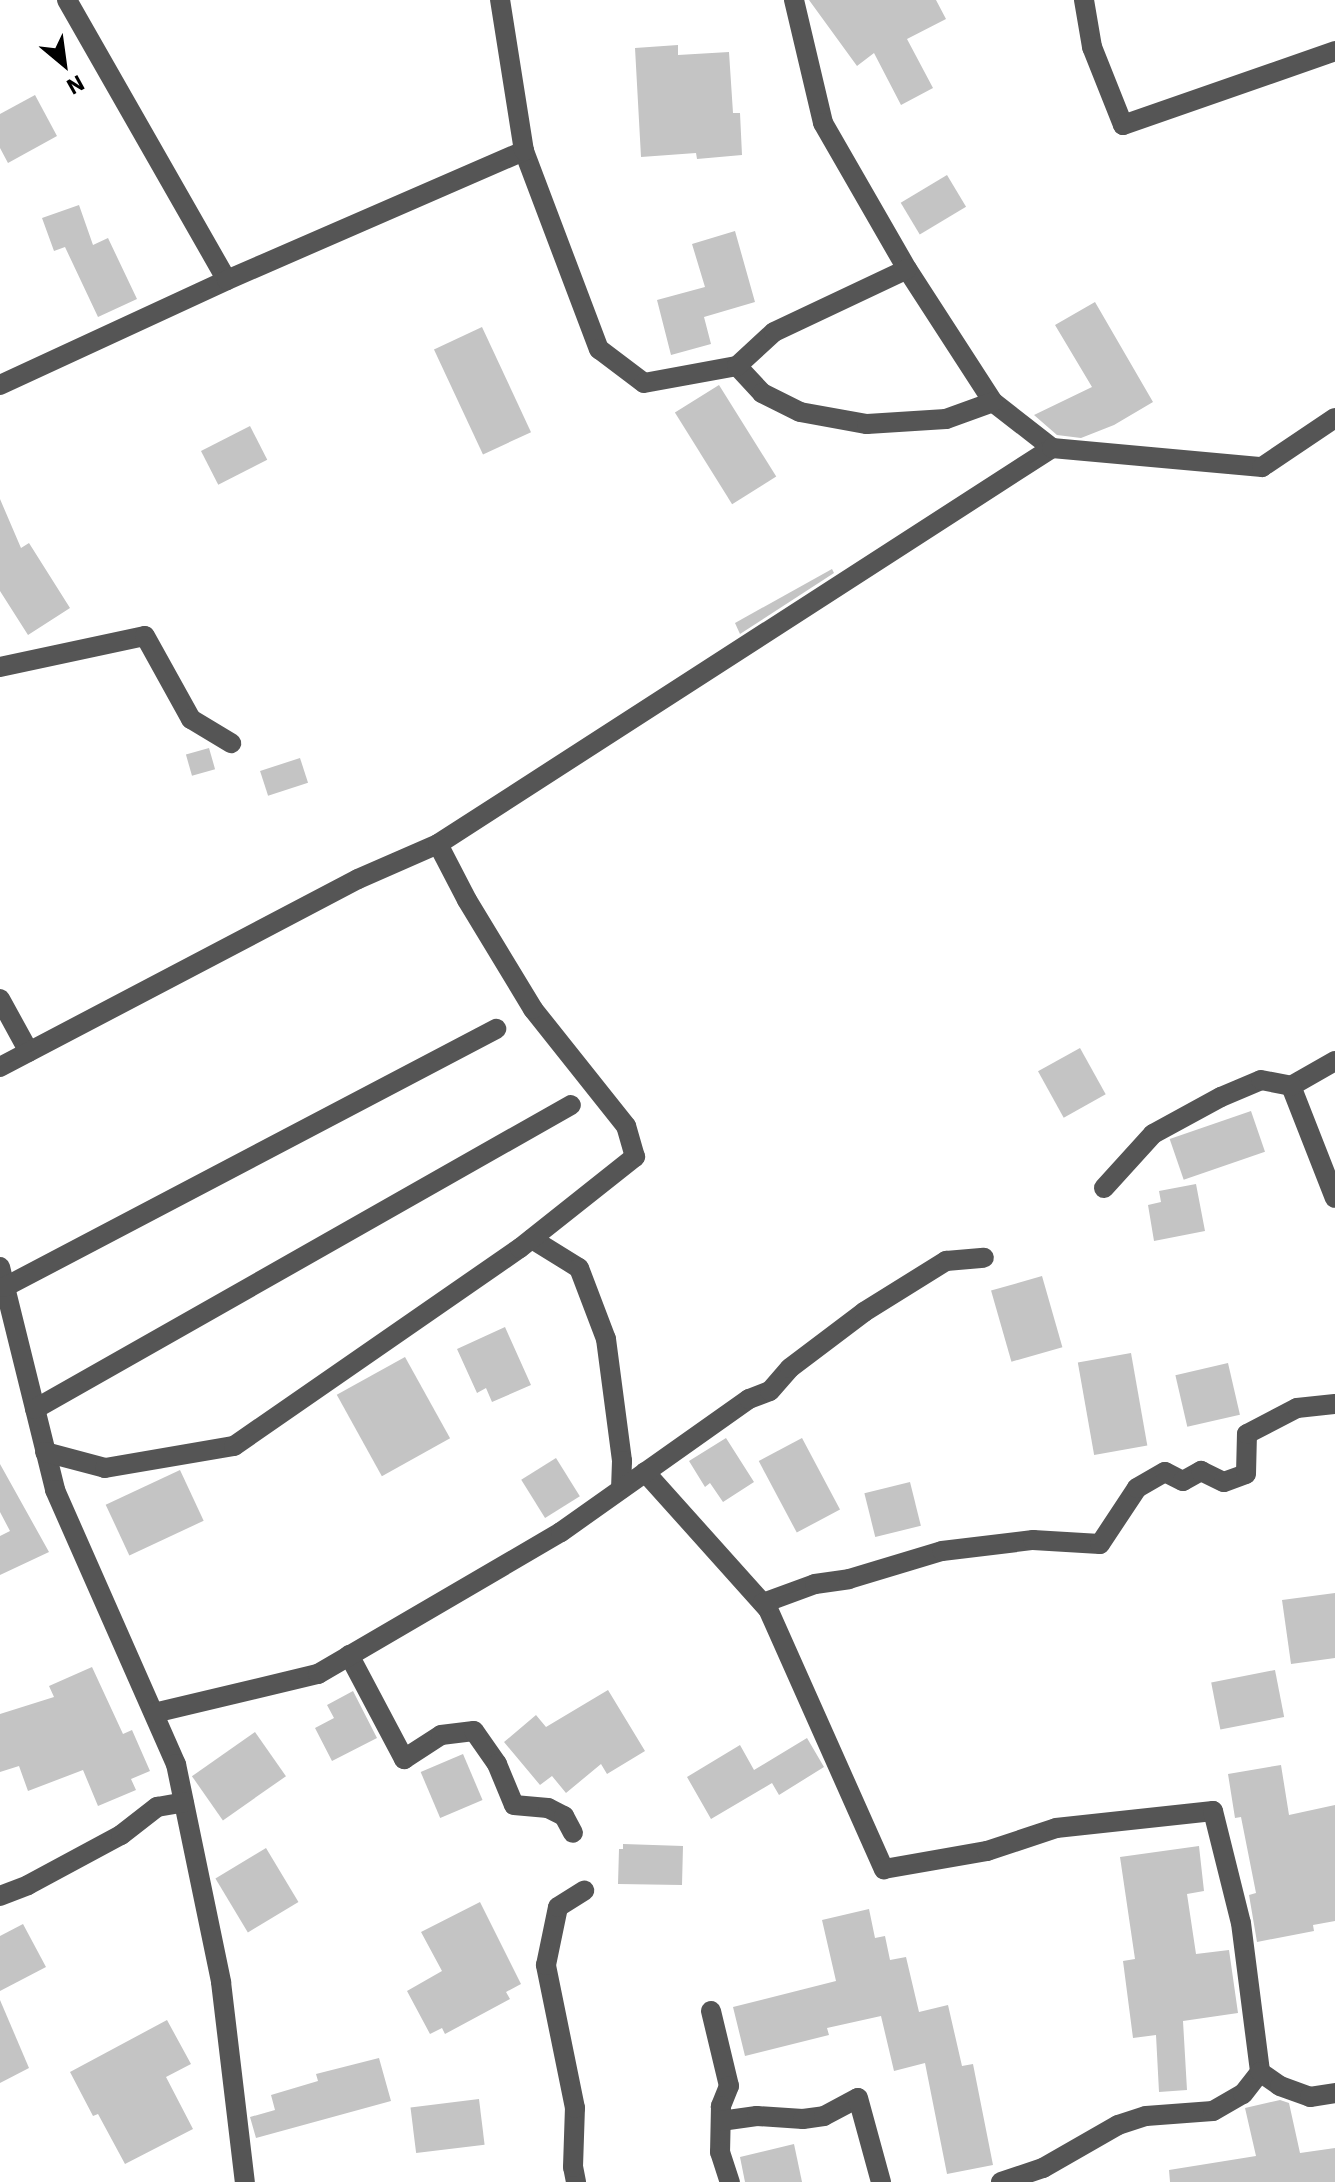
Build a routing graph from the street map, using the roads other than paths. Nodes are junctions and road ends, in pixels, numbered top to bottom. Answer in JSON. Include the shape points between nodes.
{"nodes":[{"id":1,"x":67,"y":0,"type":"edge"},
{"id":2,"x":500,"y":0,"type":"edge"},
{"id":3,"x":794,"y":0,"type":"edge"},
{"id":4,"x":1084,"y":0,"type":"edge"},
{"id":5,"x":1335,"y":51,"type":"edge"},
{"id":6,"x":524,"y":151,"type":"junction"},
{"id":7,"x":907,"y":269,"type":"junction"},
{"id":8,"x":227,"y":280,"type":"junction"},
{"id":9,"x":737,"y":366,"type":"junction"},
{"id":10,"x":0,"y":385,"type":"edge"},
{"id":11,"x":993,"y":402,"type":"junction"},
{"id":12,"x":1335,"y":418,"type":"edge"},
{"id":13,"x":1052,"y":448,"type":"junction"},
{"id":14,"x":0,"y":667,"type":"edge"},
{"id":15,"x":231,"y":743,"type":"dead end"},
{"id":16,"x":438,"y":844,"type":"junction"},
{"id":17,"x":0,"y":999,"type":"edge"},
{"id":18,"x":496,"y":1029,"type":"dead end"},
{"id":19,"x":29,"y":1052,"type":"junction"},
{"id":20,"x":1335,"y":1061,"type":"edge"},
{"id":21,"x":0,"y":1067,"type":"edge"},
{"id":22,"x":1291,"y":1086,"type":"junction"},
{"id":23,"x":571,"y":1105,"type":"dead end"},
{"id":24,"x":1104,"y":1188,"type":"dead end"},
{"id":25,"x":1335,"y":1198,"type":"edge"},
{"id":26,"x":532,"y":1239,"type":"junction"},
{"id":27,"x":984,"y":1258,"type":"dead end"},
{"id":28,"x":2,"y":1277,"type":"edge"},
{"id":29,"x":1335,"y":1404,"type":"edge"},
{"id":30,"x":35,"y":1409,"type":"junction"},
{"id":31,"x":45,"y":1452,"type":"junction"},
{"id":32,"x":645,"y":1472,"type":"junction"},
{"id":33,"x":621,"y":1489,"type":"junction"},
{"id":34,"x":763,"y":1603,"type":"junction"},
{"id":35,"x":349,"y":1655,"type":"junction"},
{"id":36,"x":154,"y":1713,"type":"junction"},
{"id":37,"x":184,"y":1802,"type":"junction"},
{"id":38,"x":573,"y":1833,"type":"dead end"},
{"id":39,"x":584,"y":1891,"type":"dead end"},
{"id":40,"x":0,"y":1896,"type":"edge"},
{"id":41,"x":711,"y":2011,"type":"dead end"},
{"id":42,"x":1260,"y":2072,"type":"junction"},
{"id":43,"x":1335,"y":2093,"type":"edge"},
{"id":44,"x":721,"y":2121,"type":"junction"},
{"id":45,"x":245,"y":2182,"type":"edge"},
{"id":46,"x":576,"y":2182,"type":"edge"},
{"id":47,"x":730,"y":2182,"type":"edge"},
{"id":48,"x":881,"y":2182,"type":"edge"},
{"id":49,"x":1001,"y":2182,"type":"edge"}],
"edges":[{"from":1,"to":8,"type":"street"},
{"from":2,"to":6,"type":"street"},
{"from":3,"to":7,"type":"street","via":[[823,123]]},
{"from":4,"to":5,"type":"street","via":[[1092,47],[1123,125]]},
{"from":6,"to":8,"type":"street"},
{"from":6,"to":9,"type":"street","via":[[599,349],[644,383]]},
{"from":7,"to":9,"type":"street","via":[[774,332]]},
{"from":7,"to":11,"type":"street"},
{"from":8,"to":10,"type":"street"},
{"from":9,"to":11,"type":"street","via":[[762,393],[800,412],[867,424],[946,419]]},
{"from":11,"to":13,"type":"street"},
{"from":12,"to":13,"type":"street","via":[[1262,467]]},
{"from":13,"to":16,"type":"street"},
{"from":14,"to":15,"type":"street","via":[[145,636],[191,719]]},
{"from":16,"to":19,"type":"street","via":[[358,879]]},
{"from":16,"to":26,"type":"street","via":[[533,1009],[626,1126],[635,1157]]},
{"from":17,"to":19,"type":"street"},
{"from":18,"to":28,"type":"street"},
{"from":19,"to":21,"type":"street"},
{"from":20,"to":22,"type":"street"},
{"from":22,"to":24,"type":"street","via":[[1261,1080],[1153,1134]]},
{"from":22,"to":25,"type":"street"},
{"from":23,"to":30,"type":"street"},
{"from":26,"to":31,"type":"street","via":[[234,1446],[105,1468]]},
{"from":26,"to":33,"type":"street","via":[[579,1268],[606,1339]]},
{"from":27,"to":32,"type":"street","via":[[946,1261],[864,1312],[790,1368],[770,1391],[749,1399]]},
{"from":28,"to":30,"type":"street"},
{"from":29,"to":34,"type":"street","via":[[1297,1408],[1247,1434],[1246,1474],[1224,1482],[1201,1471],[1183,1481],[1165,1472],[1137,1488],[1100,1544],[1033,1540],[942,1551]]},
{"from":30,"to":31,"type":"street"},
{"from":31,"to":36,"type":"street","via":[[55,1490]]},
{"from":32,"to":33,"type":"street"},
{"from":32,"to":34,"type":"street"},
{"from":33,"to":35,"type":"street","via":[[561,1532]]},
{"from":34,"to":42,"type":"street","via":[[884,1869],[987,1851],[1056,1828],[1213,1811],[1241,1923]]},
{"from":35,"to":36,"type":"street","via":[[318,1674]]},
{"from":35,"to":38,"type":"street","via":[[404,1759],[441,1735],[474,1731],[497,1764],[514,1805],[548,1808],[564,1816]]},
{"from":36,"to":37,"type":"street","via":[[176,1764]]},
{"from":37,"to":40,"type":"street","via":[[157,1807],[121,1835]]},
{"from":37,"to":45,"type":"street","via":[[221,1982]]},
{"from":39,"to":46,"type":"street","via":[[558,1907],[546,1965],[575,2108]]},
{"from":41,"to":44,"type":"street","via":[[729,2086]]},
{"from":42,"to":43,"type":"street","via":[[1310,2097]]},
{"from":42,"to":49,"type":"street","via":[[1243,2094],[1213,2111],[1146,2116],[1118,2125],[1043,2168]]},
{"from":44,"to":47,"type":"street","via":[[720,2152]]},
{"from":44,"to":48,"type":"street","via":[[824,2116],[858,2098]]}]}
